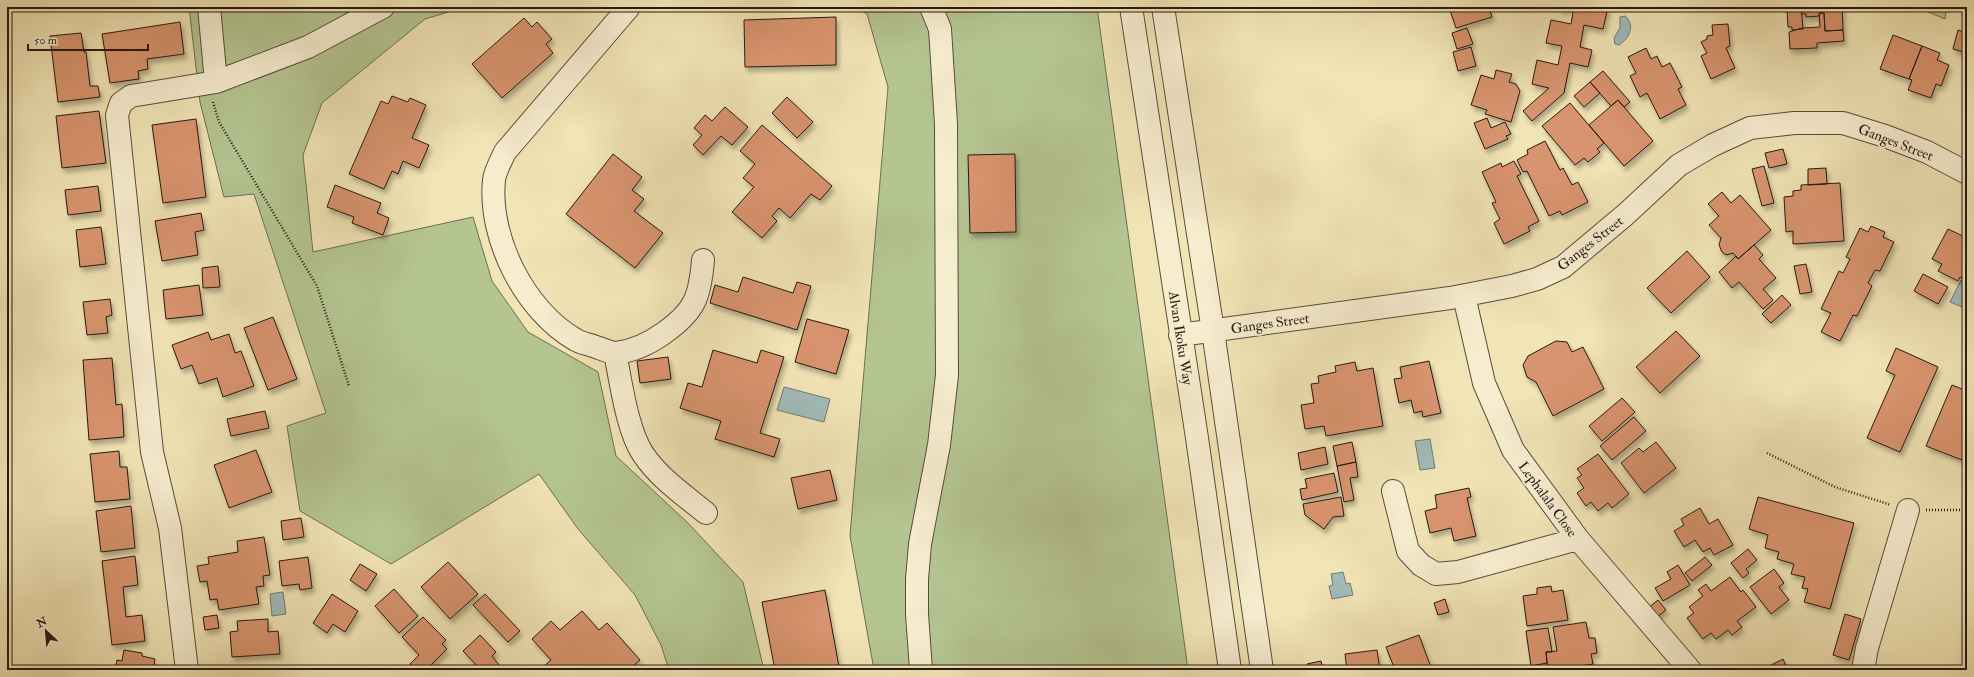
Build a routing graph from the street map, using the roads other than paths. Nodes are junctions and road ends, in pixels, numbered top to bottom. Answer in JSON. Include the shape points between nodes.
{"nodes":[{"id":1,"x":209,"y":7,"type":"edge"},
{"id":2,"x":383,"y":7,"type":"edge"},
{"id":3,"x":629,"y":7,"type":"edge"},
{"id":4,"x":931,"y":7,"type":"edge"},
{"id":5,"x":1131,"y":7,"type":"edge"},
{"id":6,"x":1163,"y":7,"type":"edge"},
{"id":7,"x":216,"y":82,"type":"junction"},
{"id":8,"x":1967,"y":173,"type":"edge"},
{"id":9,"x":703,"y":260,"type":"dead end"},
{"id":10,"x":1464,"y":296,"type":"junction"},
{"id":11,"x":1213,"y":331,"type":"junction"},
{"id":12,"x":1180,"y":335,"type":"junction"},
{"id":13,"x":615,"y":353,"type":"junction"},
{"id":14,"x":1393,"y":491,"type":"dead end"},
{"id":15,"x":1908,"y":510,"type":"road end"},
{"id":16,"x":706,"y":513,"type":"dead end"},
{"id":17,"x":1578,"y":539,"type":"junction"},
{"id":18,"x":187,"y":670,"type":"edge"},
{"id":19,"x":921,"y":670,"type":"edge"},
{"id":20,"x":1230,"y":670,"type":"edge"},
{"id":21,"x":1262,"y":670,"type":"edge"},
{"id":22,"x":1690,"y":670,"type":"edge"},
{"id":23,"x":1863,"y":670,"type":"edge"}],
"edges":[{"from":1,"to":7,"type":"street"},
{"from":2,"to":7,"type":"street","via":[[308,47]]},
{"from":3,"to":13,"type":"street","via":[[505,152],[494,179],[498,230],[518,281],[554,323],[576,340]]},
{"from":4,"to":19,"type":"street","via":[[940,29],[946,124],[947,375],[939,445],[920,551],[916,614]]},
{"from":5,"to":12,"type":"street","name":"Alvan Ikoku Way"},
{"from":6,"to":11,"type":"street"},
{"from":7,"to":18,"type":"street","via":[[131,96],[121,103],[117,114],[152,452],[170,528]]},
{"from":8,"to":10,"type":"street","name":"Ganges Street","via":[[1927,152],[1843,123],[1794,123],[1750,128],[1713,145],[1679,165],[1563,267],[1537,279]]},
{"from":9,"to":13,"type":"street","via":[[697,300],[681,321],[640,347]]},
{"from":10,"to":11,"type":"street","name":"Ganges Street"},
{"from":10,"to":17,"type":"street","name":"Lephalala Close","via":[[1484,383],[1496,415],[1513,450]]},
{"from":11,"to":12,"type":"street","name":"Ganges Street"},
{"from":11,"to":21,"type":"street"},
{"from":12,"to":20,"type":"street","name":"Alvan Ikoku Way"},
{"from":13,"to":16,"type":"street","via":[[631,423],[643,453],[662,477]]},
{"from":14,"to":17,"type":"street","via":[[1408,550],[1421,565],[1436,574],[1458,572]]},
{"from":15,"to":23,"type":"street","via":[[1867,648]]},
{"from":17,"to":22,"type":"street","name":"Lephalala Close"}]}
